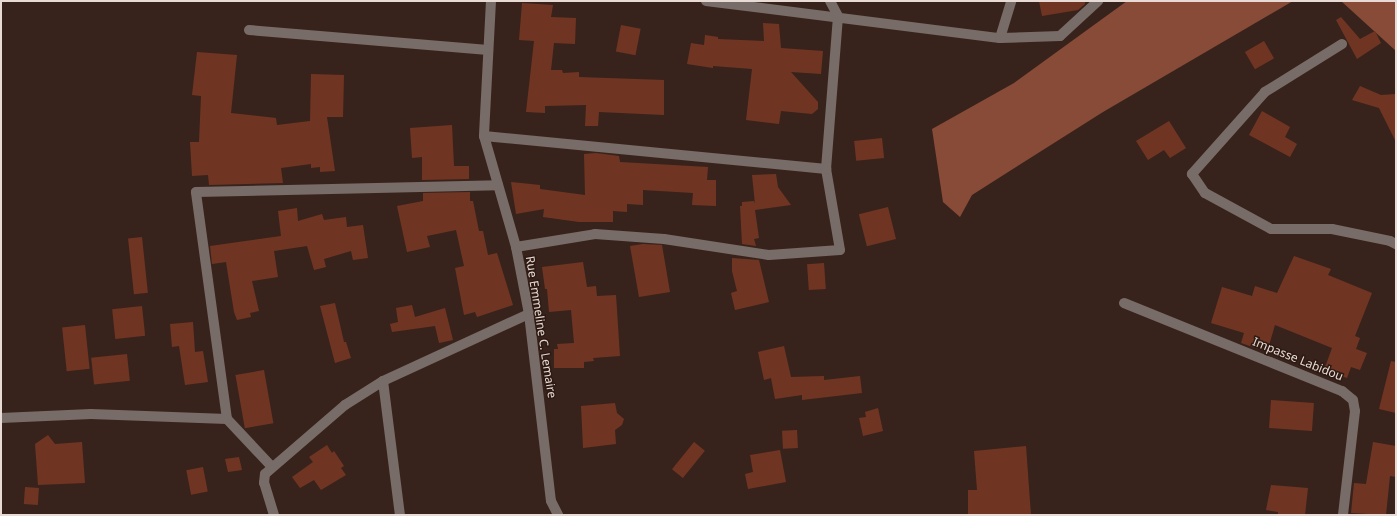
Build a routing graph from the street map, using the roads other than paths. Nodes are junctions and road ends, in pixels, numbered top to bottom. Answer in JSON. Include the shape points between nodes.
{"nodes":[{"id":1,"x":491,"y":1,"type":"edge"},
{"id":2,"x":706,"y":1,"type":"edge"},
{"id":3,"x":830,"y":1,"type":"edge"},
{"id":4,"x":1011,"y":1,"type":"edge"},
{"id":5,"x":1098,"y":1,"type":"edge"},
{"id":6,"x":838,"y":16,"type":"junction"},
{"id":7,"x":249,"y":30,"type":"dead end"},
{"id":8,"x":1000,"y":38,"type":"junction"},
{"id":9,"x":1342,"y":44,"type":"dead end"},
{"id":10,"x":488,"y":50,"type":"junction"},
{"id":11,"x":484,"y":136,"type":"junction"},
{"id":12,"x":826,"y":169,"type":"junction"},
{"id":13,"x":498,"y":185,"type":"junction"},
{"id":14,"x":1396,"y":244,"type":"edge"},
{"id":15,"x":516,"y":247,"type":"junction"},
{"id":16,"x":1124,"y":303,"type":"dead end"},
{"id":17,"x":529,"y":314,"type":"junction"},
{"id":18,"x":383,"y":381,"type":"junction"},
{"id":19,"x":1,"y":418,"type":"edge"},
{"id":20,"x":227,"y":419,"type":"junction"},
{"id":21,"x":272,"y":467,"type":"junction"},
{"id":22,"x":274,"y":515,"type":"edge"},
{"id":23,"x":400,"y":515,"type":"edge"},
{"id":24,"x":558,"y":515,"type":"edge"},
{"id":25,"x":1343,"y":515,"type":"edge"}],
"edges":[{"from":1,"to":10,"type":"street","name":"Rue Emmeline C. Lemaire"},
{"from":2,"to":6,"type":"street"},
{"from":3,"to":6,"type":"street"},
{"from":4,"to":8,"type":"street"},
{"from":5,"to":8,"type":"street","via":[[1060,36]]},
{"from":6,"to":8,"type":"street"},
{"from":6,"to":12,"type":"street"},
{"from":7,"to":10,"type":"street"},
{"from":9,"to":14,"type":"street","via":[[1265,92],[1192,174],[1205,194],[1271,229],[1332,229]]},
{"from":10,"to":11,"type":"street","name":"Rue Emmeline C. Lemaire"},
{"from":11,"to":12,"type":"street"},
{"from":11,"to":13,"type":"street","name":"Rue Emmeline C. Lemaire"},
{"from":12,"to":15,"type":"street","via":[[840,250],[769,255],[664,239],[595,234]]},
{"from":13,"to":15,"type":"street","name":"Rue Emmeline C. Lemaire"},
{"from":13,"to":20,"type":"street","via":[[196,192]]},
{"from":15,"to":17,"type":"street","name":"Rue Emmeline C. Lemaire"},
{"from":16,"to":25,"type":"street","name":"Impasse Labidou","via":[[1342,391],[1353,400],[1355,411]]},
{"from":17,"to":18,"type":"street"},
{"from":17,"to":24,"type":"street","name":"Rue Emmeline C. Lemaire","via":[[551,501]]},
{"from":18,"to":21,"type":"street","via":[[346,404]]},
{"from":18,"to":23,"type":"street"},
{"from":19,"to":20,"type":"street","via":[[91,414]]},
{"from":20,"to":21,"type":"street"},
{"from":21,"to":22,"type":"street","via":[[265,474],[264,484]]}]}
